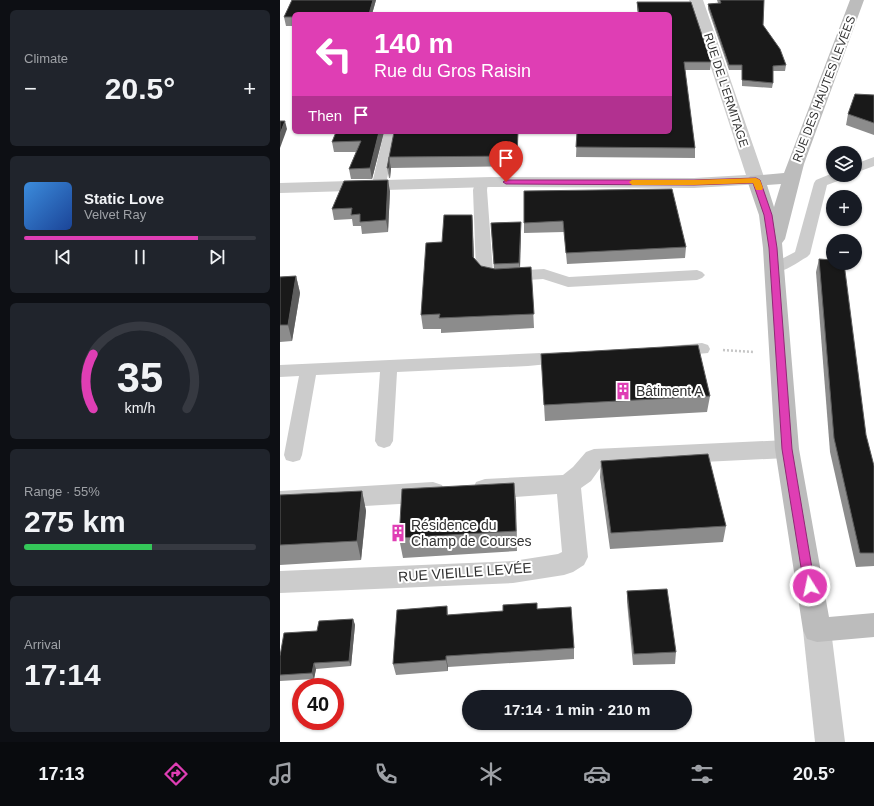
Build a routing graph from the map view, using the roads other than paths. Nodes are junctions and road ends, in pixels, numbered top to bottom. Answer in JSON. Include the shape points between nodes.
{"nodes":[{"id":1,"x":696,"y":0,"type":"edge"},
{"id":2,"x":857,"y":0,"type":"edge"},
{"id":3,"x":390,"y":134,"type":"edge"},
{"id":4,"x":874,"y":161,"type":"edge"},
{"id":5,"x":862,"y":166,"type":"edge"},
{"id":6,"x":791,"y":178,"type":"junction"},
{"id":7,"x":756,"y":180,"type":"junction"},
{"id":8,"x":826,"y":181,"type":"edge"},
{"id":9,"x":481,"y":182,"type":"junction"},
{"id":10,"x":379,"y":184,"type":"junction"},
{"id":11,"x":280,"y":188,"type":"edge"},
{"id":12,"x":774,"y":258,"type":"junction"},
{"id":13,"x":697,"y":275,"type":"dead end"},
{"id":14,"x":702,"y":349,"type":"road end"},
{"id":15,"x":663,"y":351,"type":"edge"},
{"id":16,"x":576,"y":357,"type":"edge"},
{"id":17,"x":389,"y":365,"type":"junction"},
{"id":18,"x":309,"y":370,"type":"junction"},
{"id":19,"x":280,"y":371,"type":"edge"},
{"id":20,"x":384,"y":441,"type":"dead end"},
{"id":21,"x":787,"y":449,"type":"junction"},
{"id":22,"x":294,"y":455,"type":"dead end"},
{"id":23,"x":568,"y":484,"type":"junction"},
{"id":24,"x":280,"y":501,"type":"edge"},
{"id":25,"x":280,"y":582,"type":"edge"},
{"id":26,"x":874,"y":625,"type":"edge"},
{"id":27,"x":817,"y":630,"type":"junction"},
{"id":28,"x":830,"y":742,"type":"edge"}],
"edges":[{"from":1,"to":7,"type":"street","name":"RUE DE L'ERMITAGE"},
{"from":2,"to":6,"type":"street","name":"RUE DES HAUTES LEVÉES"},
{"from":3,"to":10,"type":"lane"},
{"from":4,"to":5,"type":"lane"},
{"from":6,"to":7,"type":"street","name":"RUE DES HAUTES LEVÉES"},
{"from":6,"to":12,"type":"street","name":"RUE DES HAUTES LEVÉES"},
{"from":7,"to":9,"type":"street"},
{"from":7,"to":12,"type":"street","via":[[768,215]]},
{"from":8,"to":12,"type":"lane","via":[[822,183],[802,254]]},
{"from":9,"to":10,"type":"street"},
{"from":9,"to":13,"type":"lane","via":[[484,271],[488,276],[544,274],[568,282]]},
{"from":10,"to":11,"type":"street"},
{"from":12,"to":21,"type":"street"},
{"from":14,"to":15,"type":"lane"},
{"from":16,"to":17,"type":"lane","via":[[474,364]]},
{"from":17,"to":18,"type":"lane"},
{"from":17,"to":20,"type":"lane"},
{"from":18,"to":19,"type":"lane"},
{"from":18,"to":22,"type":"lane"},
{"from":21,"to":23,"type":"street","via":[[594,458],[582,474]]},
{"from":21,"to":27,"type":"street"},
{"from":23,"to":24,"type":"street"},
{"from":23,"to":25,"type":"street","name":"RUE VIEILLE LEVÉE","via":[[575,557],[564,564],[513,572]]},
{"from":26,"to":27,"type":"street"},
{"from":27,"to":28,"type":"street"}]}
